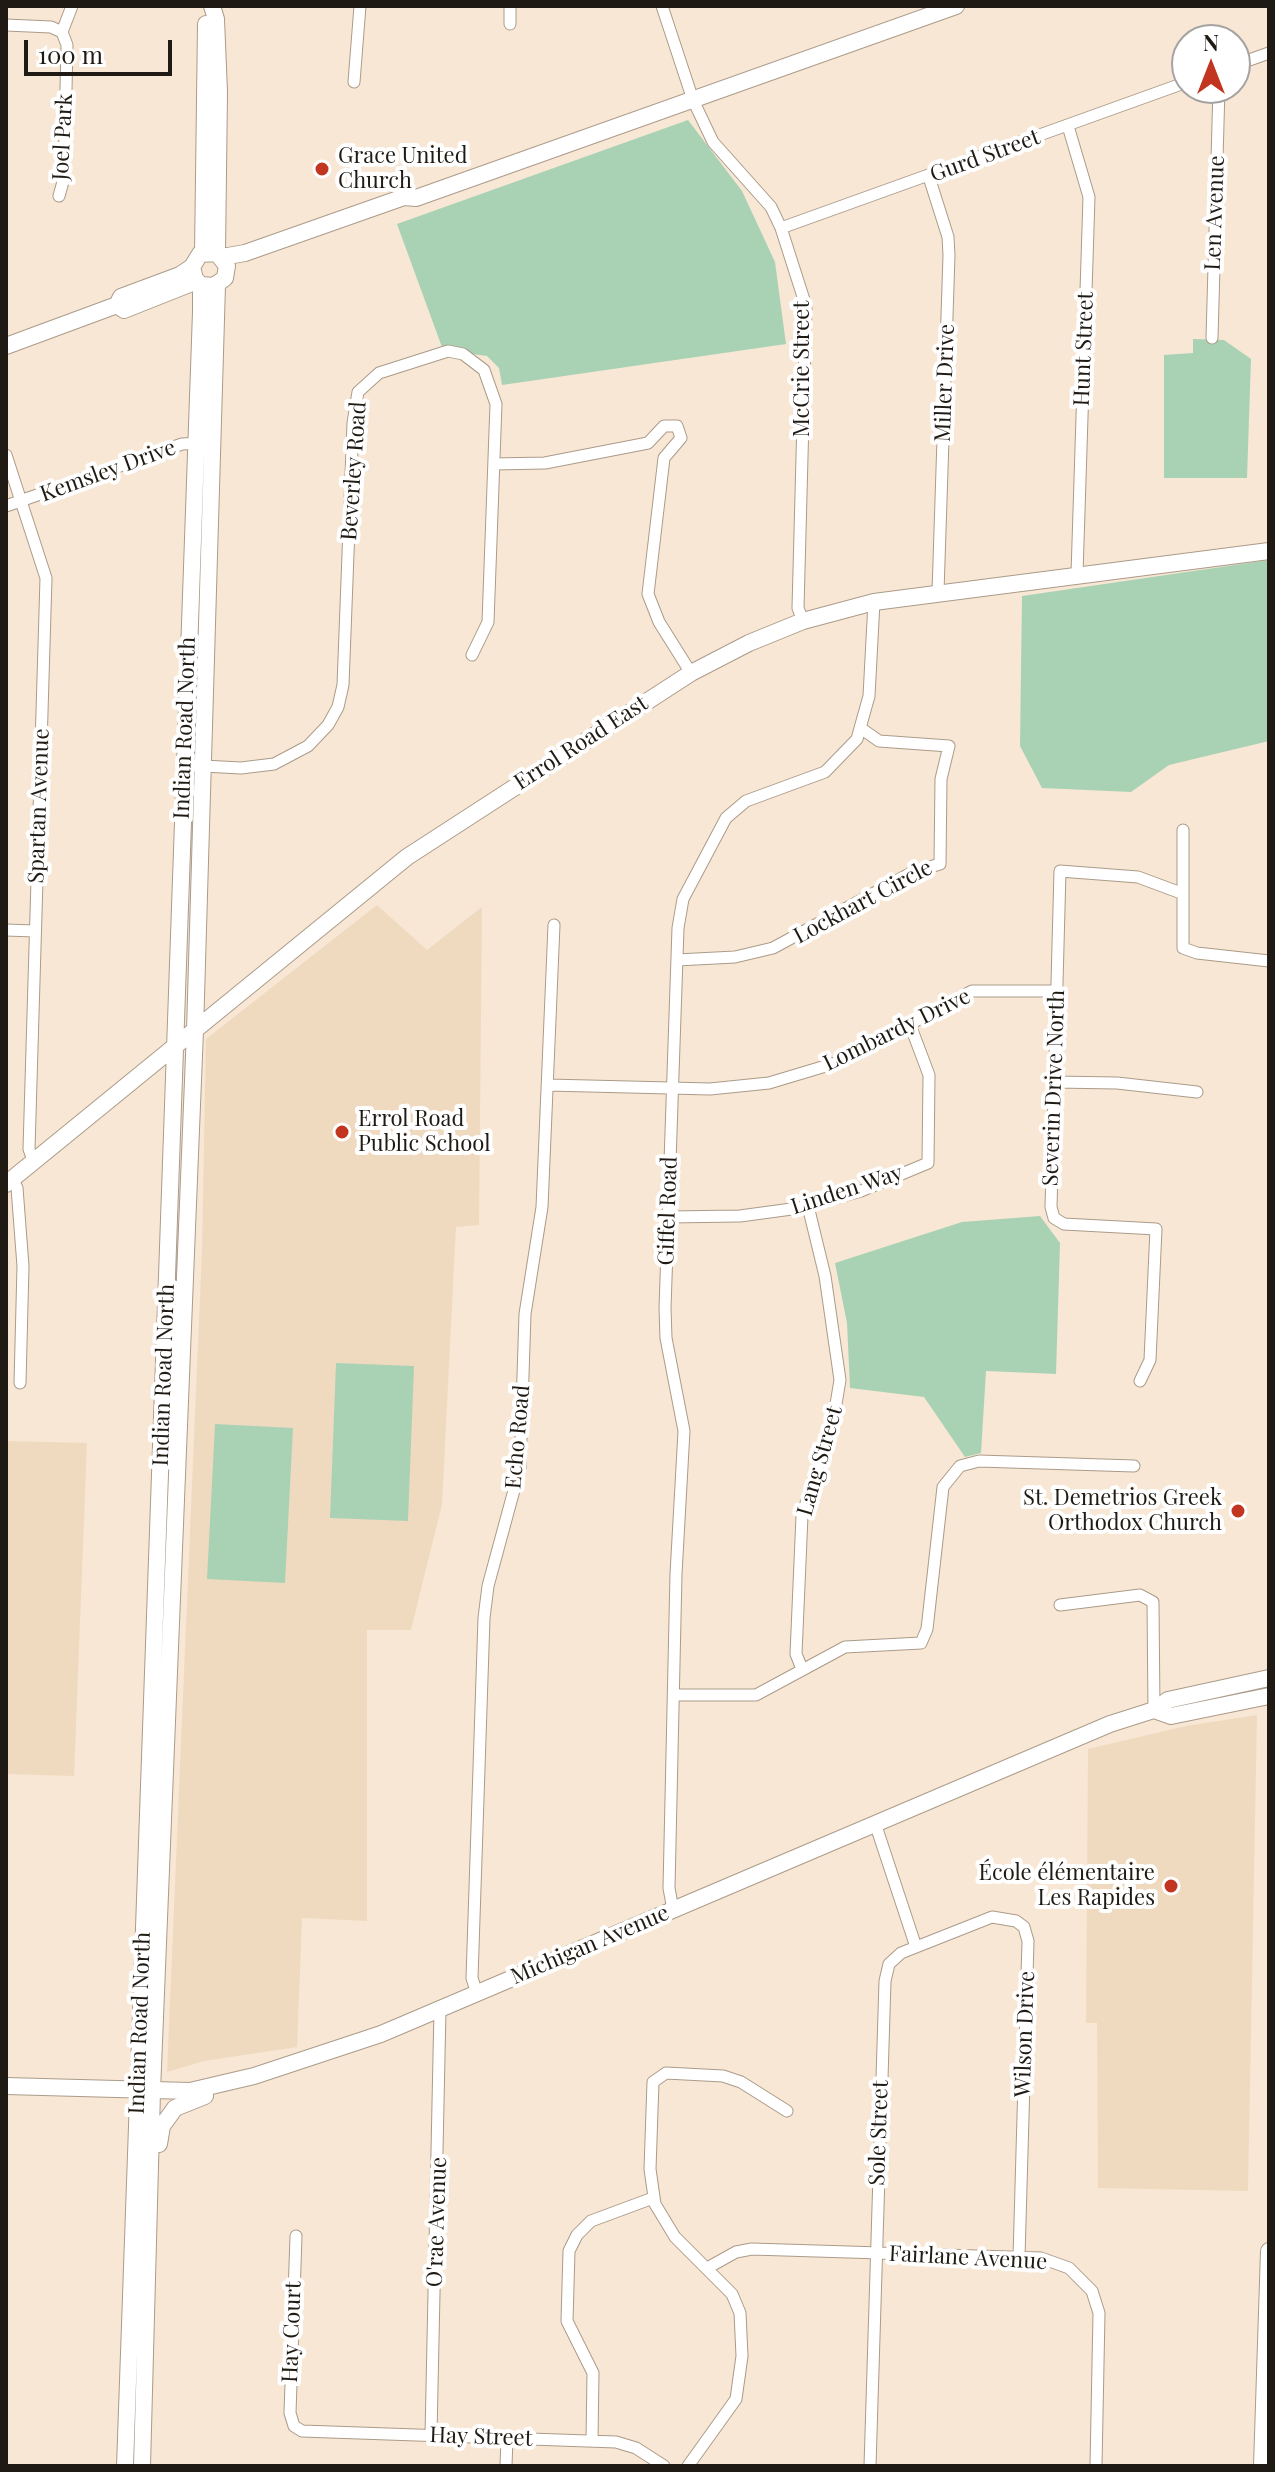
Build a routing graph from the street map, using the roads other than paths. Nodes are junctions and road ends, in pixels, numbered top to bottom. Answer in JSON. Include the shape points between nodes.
{"nodes":[{"id":1,"x":72,"y":6,"type":"edge"},
{"id":2,"x":360,"y":6,"type":"edge"},
{"id":3,"x":510,"y":6,"type":"edge"},
{"id":4,"x":662,"y":6,"type":"edge"},
{"id":5,"x":956,"y":6,"type":"edge"},
{"id":6,"x":212,"y":7,"type":"edge"},
{"id":7,"x":510,"y":24,"type":"dead end"},
{"id":8,"x":6,"y":25,"type":"edge"},
{"id":9,"x":62,"y":32,"type":"junction"},
{"id":10,"x":354,"y":82,"type":"dead end"},
{"id":11,"x":1171,"y":88,"type":"edge"},
{"id":12,"x":693,"y":100,"type":"junction"},
{"id":13,"x":1219,"y":104,"type":"edge"},
{"id":14,"x":1068,"y":126,"type":"junction"},
{"id":15,"x":929,"y":177,"type":"junction"},
{"id":16,"x":59,"y":196,"type":"dead end"},
{"id":17,"x":781,"y":228,"type":"junction"},
{"id":18,"x":210,"y":269,"type":"junction"},
{"id":19,"x":1212,"y":338,"type":"dead end"},
{"id":20,"x":6,"y":346,"type":"edge"},
{"id":21,"x":202,"y":443,"type":"junction"},
{"id":22,"x":6,"y":455,"type":"edge"},
{"id":23,"x":494,"y":464,"type":"junction"},
{"id":24,"x":23,"y":501,"type":"junction"},
{"id":25,"x":6,"y":506,"type":"edge"},
{"id":26,"x":1269,"y":551,"type":"edge"},
{"id":27,"x":1077,"y":574,"type":"junction"},
{"id":28,"x":938,"y":592,"type":"junction"},
{"id":29,"x":874,"y":602,"type":"junction"},
{"id":30,"x":803,"y":621,"type":"junction"},
{"id":31,"x":472,"y":655,"type":"dead end"},
{"id":32,"x":691,"y":673,"type":"junction"},
{"id":33,"x":862,"y":729,"type":"junction"},
{"id":34,"x":192,"y":765,"type":"junction"},
{"id":35,"x":1183,"y":830,"type":"dead end"},
{"id":36,"x":1181,"y":893,"type":"junction"},
{"id":37,"x":554,"y":925,"type":"dead end"},
{"id":38,"x":6,"y":930,"type":"edge"},
{"id":39,"x":34,"y":931,"type":"junction"},
{"id":40,"x":677,"y":960,"type":"junction"},
{"id":41,"x":1269,"y":961,"type":"edge"},
{"id":42,"x":1057,"y":991,"type":"junction"},
{"id":43,"x":909,"y":1022,"type":"junction"},
{"id":44,"x":195,"y":1031,"type":"junction"},
{"id":45,"x":177,"y":1045,"type":"junction"},
{"id":46,"x":1055,"y":1082,"type":"junction"},
{"id":47,"x":548,"y":1085,"type":"junction"},
{"id":48,"x":673,"y":1088,"type":"junction"},
{"id":49,"x":1197,"y":1092,"type":"dead end"},
{"id":50,"x":34,"y":1163,"type":"junction"},
{"id":51,"x":9,"y":1182,"type":"edge"},
{"id":52,"x":808,"y":1206,"type":"junction"},
{"id":53,"x":668,"y":1217,"type":"junction"},
{"id":54,"x":1140,"y":1381,"type":"dead end"},
{"id":55,"x":20,"y":1383,"type":"dead end"},
{"id":56,"x":1134,"y":1466,"type":"dead end"},
{"id":57,"x":1060,"y":1605,"type":"dead end"},
{"id":58,"x":802,"y":1669,"type":"junction"},
{"id":59,"x":1269,"y":1678,"type":"edge"},
{"id":60,"x":675,"y":1695,"type":"junction"},
{"id":61,"x":1269,"y":1696,"type":"edge"},
{"id":62,"x":1154,"y":1710,"type":"junction"},
{"id":63,"x":875,"y":1823,"type":"junction"},
{"id":64,"x":673,"y":1910,"type":"junction"},
{"id":65,"x":916,"y":1947,"type":"junction"},
{"id":66,"x":477,"y":1994,"type":"junction"},
{"id":67,"x":440,"y":2009,"type":"junction"},
{"id":68,"x":254,"y":2076,"type":"junction"},
{"id":69,"x":6,"y":2086,"type":"edge"},
{"id":70,"x":144,"y":2091,"type":"junction"},
{"id":71,"x":787,"y":2111,"type":"dead end"},
{"id":72,"x":151,"y":2184,"type":"junction"},
{"id":73,"x":653,"y":2198,"type":"junction"},
{"id":74,"x":296,"y":2236,"type":"dead end"},
{"id":75,"x":1269,"y":2251,"type":"edge"},
{"id":76,"x":875,"y":2253,"type":"junction"},
{"id":77,"x":1019,"y":2257,"type":"junction"},
{"id":78,"x":709,"y":2267,"type":"junction"},
{"id":79,"x":294,"y":2426,"type":"joint"},
{"id":80,"x":431,"y":2435,"type":"junction"},
{"id":81,"x":507,"y":2438,"type":"junction"},
{"id":82,"x":592,"y":2441,"type":"junction"},
{"id":83,"x":125,"y":2466,"type":"edge"},
{"id":84,"x":142,"y":2466,"type":"edge"},
{"id":85,"x":506,"y":2466,"type":"edge"},
{"id":86,"x":664,"y":2466,"type":"edge"},
{"id":87,"x":688,"y":2466,"type":"edge"},
{"id":88,"x":870,"y":2466,"type":"edge"},
{"id":89,"x":1096,"y":2466,"type":"edge"},
{"id":90,"x":1262,"y":2466,"type":"edge"}],
"edges":[{"from":1,"to":9,"type":"street","name":"Joel Park"},
{"from":2,"to":10,"type":"street"},
{"from":3,"to":7,"type":"street"},
{"from":4,"to":12,"type":"street","name":"McCrie Street"},
{"from":5,"to":12,"type":"main road"},
{"from":6,"to":18,"type":"main road","name":"Indian Road North","via":[[219,92]]},
{"from":8,"to":9,"type":"street"},
{"from":9,"to":16,"type":"street","name":"Joel Park","via":[[67,45],[64,178]]},
{"from":11,"to":14,"type":"street","name":"Gurd Street"},
{"from":12,"to":17,"type":"street","name":"McCrie Street","via":[[713,142],[757,187]]},
{"from":12,"to":18,"type":"main road","via":[[416,198],[409,206]]},
{"from":13,"to":19,"type":"street","name":"Len Avenue"},
{"from":14,"to":15,"type":"street","name":"Gurd Street"},
{"from":14,"to":27,"type":"street","name":"Hunt Street","via":[[1089,197]]},
{"from":15,"to":17,"type":"street","name":"Gurd Street"},
{"from":15,"to":28,"type":"street","name":"Miller Drive","via":[[949,255]]},
{"from":17,"to":30,"type":"street","name":"McCrie Street","via":[[806,306],[798,608]]},
{"from":18,"to":20,"type":"main road","via":[[124,310],[117,305]]},
{"from":18,"to":21,"type":"main road","name":"Indian Road North"},
{"from":21,"to":24,"type":"street","name":"Kemsley Drive","via":[[182,444]]},
{"from":21,"to":34,"type":"main road","name":"Indian Road North"},
{"from":22,"to":24,"type":"street","name":"Spartan Avenue"},
{"from":23,"to":31,"type":"street","name":"Beverley Road","via":[[488,622]]},
{"from":23,"to":32,"type":"street","via":[[545,463],[648,443],[664,426],[677,426],[681,438],[664,458],[648,594]]},
{"from":23,"to":34,"type":"street","name":"Beverley Road","via":[[496,404],[484,370],[471,359],[456,352],[439,353],[379,373],[362,386],[353,423],[344,674],[338,707],[316,739],[283,761],[256,768]]},
{"from":24,"to":25,"type":"street","name":"Kemsley Drive"},
{"from":24,"to":39,"type":"street","name":"Spartan Avenue","via":[[46,578]]},
{"from":26,"to":27,"type":"main road","name":"Errol Road East"},
{"from":27,"to":28,"type":"main road","name":"Errol Road East"},
{"from":28,"to":29,"type":"main road","name":"Errol Road East"},
{"from":29,"to":30,"type":"main road","name":"Errol Road East"},
{"from":29,"to":33,"type":"street","name":"Giffel Road"},
{"from":30,"to":32,"type":"main road","name":"Errol Road East"},
{"from":32,"to":44,"type":"main road","name":"Errol Road East","via":[[407,857]]},
{"from":33,"to":40,"type":"street","name":"Giffel Road","via":[[825,772],[746,801],[726,818],[683,899]]},
{"from":33,"to":40,"type":"street","name":"Lockhart Circle","via":[[879,741],[949,746],[941,779],[940,864],[913,872],[773,948],[735,957]]},
{"from":34,"to":44,"type":"main road","name":"Indian Road North"},
{"from":34,"to":45,"type":"main road","name":"Indian Road North"},
{"from":35,"to":36,"type":"street"},
{"from":36,"to":41,"type":"street","via":[[1183,948]]},
{"from":36,"to":42,"type":"street","name":"Severin Drive North","via":[[1138,877],[1060,871]]},
{"from":37,"to":47,"type":"street","name":"Echo Road"},
{"from":38,"to":39,"type":"street"},
{"from":39,"to":50,"type":"street","name":"Spartan Avenue","via":[[29,1149]]},
{"from":40,"to":48,"type":"street","name":"Giffel Road"},
{"from":42,"to":43,"type":"street","name":"Lombardy Drive","via":[[972,991]]},
{"from":42,"to":46,"type":"street","name":"Severin Drive North"},
{"from":43,"to":48,"type":"street","name":"Lombardy Drive","via":[[839,1062],[799,1076],[740,1087]]},
{"from":43,"to":52,"type":"street","name":"Linden Way","via":[[929,1075],[928,1163]]},
{"from":44,"to":45,"type":"main road","name":"Errol Road East"},
{"from":44,"to":70,"type":"main road","name":"Indian Road North"},
{"from":45,"to":50,"type":"main road","name":"Errol Road East"},
{"from":45,"to":70,"type":"main road","name":"Indian Road North"},
{"from":46,"to":49,"type":"street"},
{"from":46,"to":54,"type":"street","name":"Severin Drive North","via":[[1050,1199],[1054,1218],[1070,1225],[1156,1229],[1150,1360]]},
{"from":47,"to":48,"type":"street","name":"Lombardy Drive"},
{"from":47,"to":66,"type":"street","name":"Echo Road","via":[[542,1207],[525,1314],[520,1468],[484,1618],[472,1978]]},
{"from":48,"to":53,"type":"street","name":"Giffel Road"},
{"from":50,"to":51,"type":"main road","name":"Errol Road East"},
{"from":51,"to":55,"type":"street","via":[[17,1188],[23,1266]]},
{"from":52,"to":53,"type":"street","name":"Linden Way","via":[[740,1216]]},
{"from":52,"to":58,"type":"street","name":"Lang Street","via":[[825,1276],[840,1380],[802,1516],[796,1654]]},
{"from":53,"to":60,"type":"street","name":"Giffel Road","via":[[666,1338],[684,1431]]},
{"from":56,"to":58,"type":"street","via":[[979,1461],[955,1469],[943,1487],[921,1643],[845,1647]]},
{"from":57,"to":62,"type":"street","via":[[1140,1595],[1153,1602]]},
{"from":58,"to":60,"type":"street","via":[[756,1695]]},
{"from":59,"to":62,"type":"main road","name":"Michigan Avenue","via":[[1168,1700]]},
{"from":60,"to":64,"type":"street","name":"Giffel Road","via":[[669,1888]]},
{"from":61,"to":62,"type":"main road","name":"Michigan Avenue","via":[[1171,1716]]},
{"from":62,"to":63,"type":"main road","name":"Michigan Avenue"},
{"from":63,"to":64,"type":"main road","name":"Michigan Avenue"},
{"from":63,"to":65,"type":"street"},
{"from":64,"to":66,"type":"main road","name":"Michigan Avenue"},
{"from":65,"to":76,"type":"street","name":"Sole Street","via":[[893,1958],[885,1981]]},
{"from":65,"to":77,"type":"street","name":"Wilson Drive","via":[[992,1917],[1024,1927],[1028,1941]]},
{"from":66,"to":67,"type":"main road","name":"Michigan Avenue"},
{"from":67,"to":68,"type":"main road","name":"Michigan Avenue"},
{"from":67,"to":80,"type":"street","name":"O'rae Avenue"},
{"from":68,"to":70,"type":"main road","name":"Michigan Avenue","via":[[195,2091]]},
{"from":68,"to":72,"type":"main road","via":[[175,2108],[162,2126]]},
{"from":69,"to":70,"type":"main road","name":"Michigan Avenue"},
{"from":70,"to":72,"type":"main road","name":"Indian Road North"},
{"from":70,"to":83,"type":"main road","name":"Indian Road North"},
{"from":71,"to":73,"type":"street","via":[[723,2076],[666,2073],[653,2082]]},
{"from":72,"to":84,"type":"main road","name":"Indian Road North"},
{"from":73,"to":78,"type":"street","via":[[671,2232]]},
{"from":73,"to":82,"type":"street","via":[[591,2221],[569,2251],[567,2321],[593,2373]]},
{"from":74,"to":79,"type":"street","name":"Hay Court","via":[[290,2413]]},
{"from":75,"to":90,"type":"main road"},
{"from":76,"to":77,"type":"street","name":"Fairlane Avenue"},
{"from":76,"to":78,"type":"street","name":"Fairlane Avenue","via":[[752,2249]]},
{"from":76,"to":88,"type":"street","name":"Sole Street"},
{"from":77,"to":89,"type":"street","name":"Fairlane Avenue","via":[[1058,2262],[1092,2291],[1100,2327]]},
{"from":78,"to":87,"type":"street","via":[[740,2313],[742,2356],[736,2399]]},
{"from":79,"to":80,"type":"street","name":"Hay Street","via":[[302,2431]]},
{"from":80,"to":81,"type":"street","name":"Hay Street"},
{"from":81,"to":82,"type":"street","name":"Hay Street"},
{"from":81,"to":85,"type":"street"},
{"from":82,"to":86,"type":"street","name":"Hay Street","via":[[626,2445]]}]}
